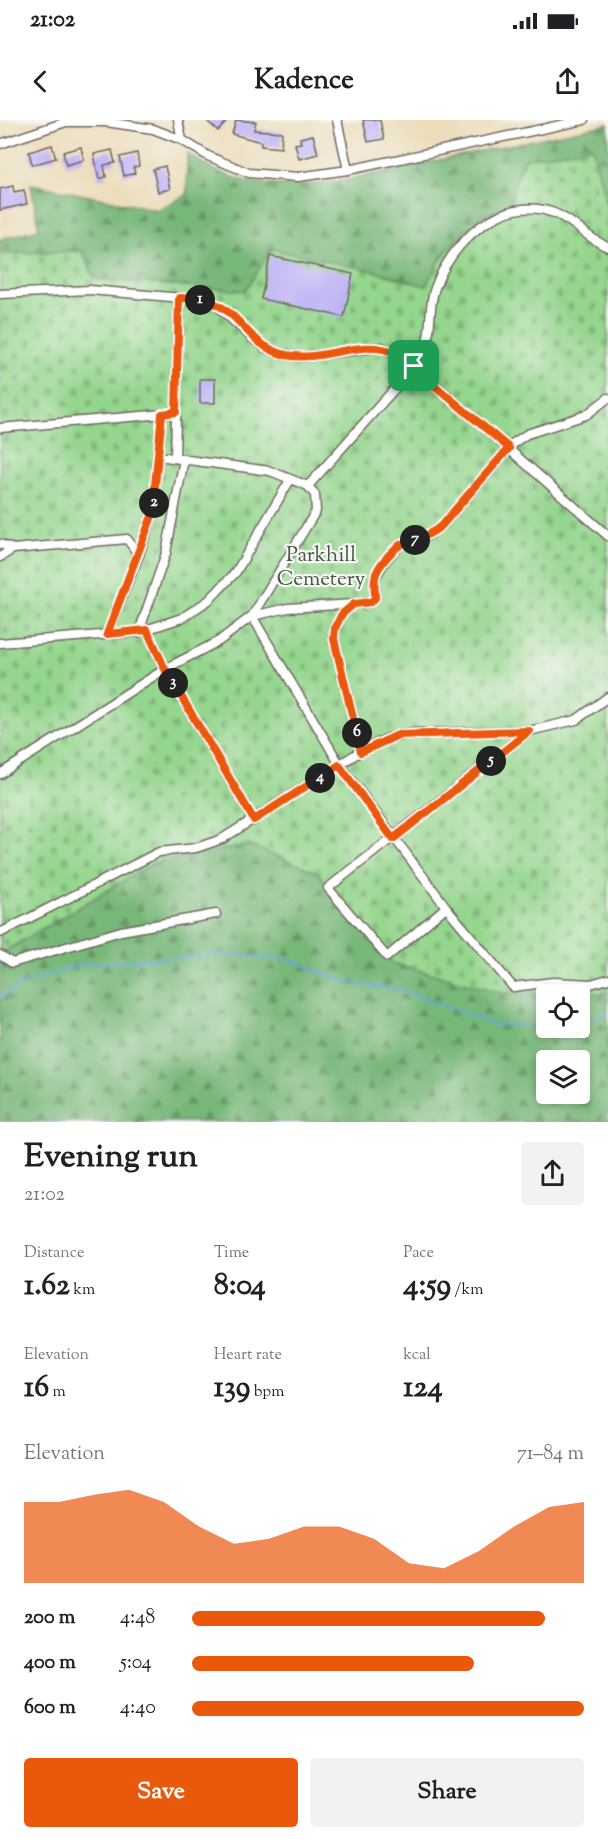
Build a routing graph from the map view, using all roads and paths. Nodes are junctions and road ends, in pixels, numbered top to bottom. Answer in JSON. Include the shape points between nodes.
{"nodes":[{"id":1,"x":178,"y":120,"type":"edge"},
{"id":2,"x":337,"y":120,"type":"edge"},
{"id":3,"x":584,"y":120,"type":"edge"},
{"id":4,"x":51,"y":123,"type":"edge"},
{"id":5,"x":182,"y":140,"type":"junction"},
{"id":6,"x":0,"y":144,"type":"edge"},
{"id":7,"x":348,"y":170,"type":"junction"},
{"id":8,"x":608,"y":247,"type":"edge"},
{"id":9,"x":0,"y":294,"type":"edge"},
{"id":10,"x":179,"y":298,"type":"junction"},
{"id":11,"x":414,"y":366,"type":"junction"},
{"id":12,"x":608,"y":398,"type":"edge"},
{"id":13,"x":176,"y":412,"type":"junction"},
{"id":14,"x":162,"y":414,"type":"junction"},
{"id":15,"x":0,"y":428,"type":"edge"},
{"id":16,"x":509,"y":448,"type":"junction"},
{"id":17,"x":158,"y":456,"type":"junction"},
{"id":18,"x":179,"y":458,"type":"junction"},
{"id":19,"x":290,"y":480,"type":"junction"},
{"id":20,"x":308,"y":486,"type":"junction"},
{"id":21,"x":148,"y":532,"type":"junction"},
{"id":22,"x":608,"y":536,"type":"edge"},
{"id":23,"x":127,"y":539,"type":"junction"},
{"id":24,"x":0,"y":544,"type":"edge"},
{"id":25,"x":13,"y":549,"type":"junction"},
{"id":26,"x":139,"y":555,"type":"junction"},
{"id":27,"x":0,"y":557,"type":"edge"},
{"id":28,"x":354,"y":604,"type":"junction"},
{"id":29,"x":252,"y":616,"type":"junction"},
{"id":30,"x":143,"y":631,"type":"junction"},
{"id":31,"x":107,"y":634,"type":"junction"},
{"id":32,"x":0,"y":643,"type":"edge"},
{"id":33,"x":165,"y":669,"type":"junction"},
{"id":34,"x":608,"y":697,"type":"edge"},
{"id":35,"x":529,"y":731,"type":"junction"},
{"id":36,"x":361,"y":752,"type":"junction"},
{"id":37,"x":339,"y":765,"type":"junction"},
{"id":38,"x":0,"y":774,"type":"edge"},
{"id":39,"x":254,"y":820,"type":"junction"},
{"id":40,"x":393,"y":839,"type":"junction"},
{"id":41,"x":446,"y":906,"type":"junction"},
{"id":42,"x":216,"y":914,"type":"dead end"},
{"id":43,"x":0,"y":933,"type":"edge"},
{"id":44,"x":0,"y":954,"type":"edge"},
{"id":45,"x":608,"y":979,"type":"edge"}],
"edges":[{"from":1,"to":5,"type":"street"},
{"from":2,"to":7,"type":"street"},
{"from":3,"to":7,"type":"street"},
{"from":4,"to":5,"type":"street","via":[[116,123],[153,129]]},
{"from":4,"to":6,"type":"street"},
{"from":5,"to":7,"type":"street","via":[[249,173],[298,177]]},
{"from":8,"to":11,"type":"street","via":[[594,242],[570,221],[542,210],[515,210],[483,223],[442,270],[431,305],[429,338]]},
{"from":9,"to":10,"type":"street","via":[[90,290]]},
{"from":10,"to":11,"type":"street","via":[[215,304],[251,338],[285,355],[302,357],[382,347]]},
{"from":10,"to":13,"type":"street"},
{"from":11,"to":16,"type":"street"},
{"from":11,"to":20,"type":"street"},
{"from":12,"to":16,"type":"street","via":[[586,416],[527,434]]},
{"from":13,"to":14,"type":"street"},
{"from":13,"to":18,"type":"street"},
{"from":14,"to":15,"type":"street"},
{"from":14,"to":17,"type":"street"},
{"from":16,"to":22,"type":"street"},
{"from":16,"to":28,"type":"street","via":[[441,526],[422,539],[400,545],[386,560],[375,578],[375,598]]},
{"from":17,"to":18,"type":"street"},
{"from":17,"to":21,"type":"street"},
{"from":18,"to":19,"type":"street","via":[[270,471]]},
{"from":18,"to":30,"type":"street","via":[[166,553]]},
{"from":19,"to":20,"type":"street"},
{"from":19,"to":30,"type":"street","via":[[255,542],[222,589],[182,618]]},
{"from":20,"to":29,"type":"street","via":[[315,495],[316,511]]},
{"from":21,"to":23,"type":"street"},
{"from":21,"to":26,"type":"street"},
{"from":23,"to":25,"type":"street"},
{"from":23,"to":26,"type":"street"},
{"from":24,"to":25,"type":"street"},
{"from":25,"to":27,"type":"street"},
{"from":26,"to":31,"type":"street"},
{"from":28,"to":29,"type":"street","via":[[288,608]]},
{"from":28,"to":36,"type":"street","via":[[342,614],[334,639]]},
{"from":29,"to":33,"type":"street","via":[[219,641]]},
{"from":29,"to":37,"type":"street"},
{"from":30,"to":31,"type":"street"},
{"from":30,"to":33,"type":"street"},
{"from":31,"to":32,"type":"street"},
{"from":33,"to":38,"type":"street"},
{"from":33,"to":39,"type":"street"},
{"from":34,"to":35,"type":"street","via":[[576,720]]},
{"from":35,"to":36,"type":"street","via":[[398,735]]},
{"from":35,"to":40,"type":"street"},
{"from":36,"to":37,"type":"street"},
{"from":37,"to":39,"type":"street"},
{"from":37,"to":40,"type":"street"},
{"from":39,"to":43,"type":"street","via":[[222,839],[196,848],[159,852]]},
{"from":40,"to":41,"type":"street"},
{"from":40,"to":41,"type":"street","via":[[328,888],[387,957]]},
{"from":41,"to":45,"type":"street","via":[[513,987],[552,982],[591,984]]},
{"from":42,"to":44,"type":"street","via":[[121,931],[12,963]]}]}
